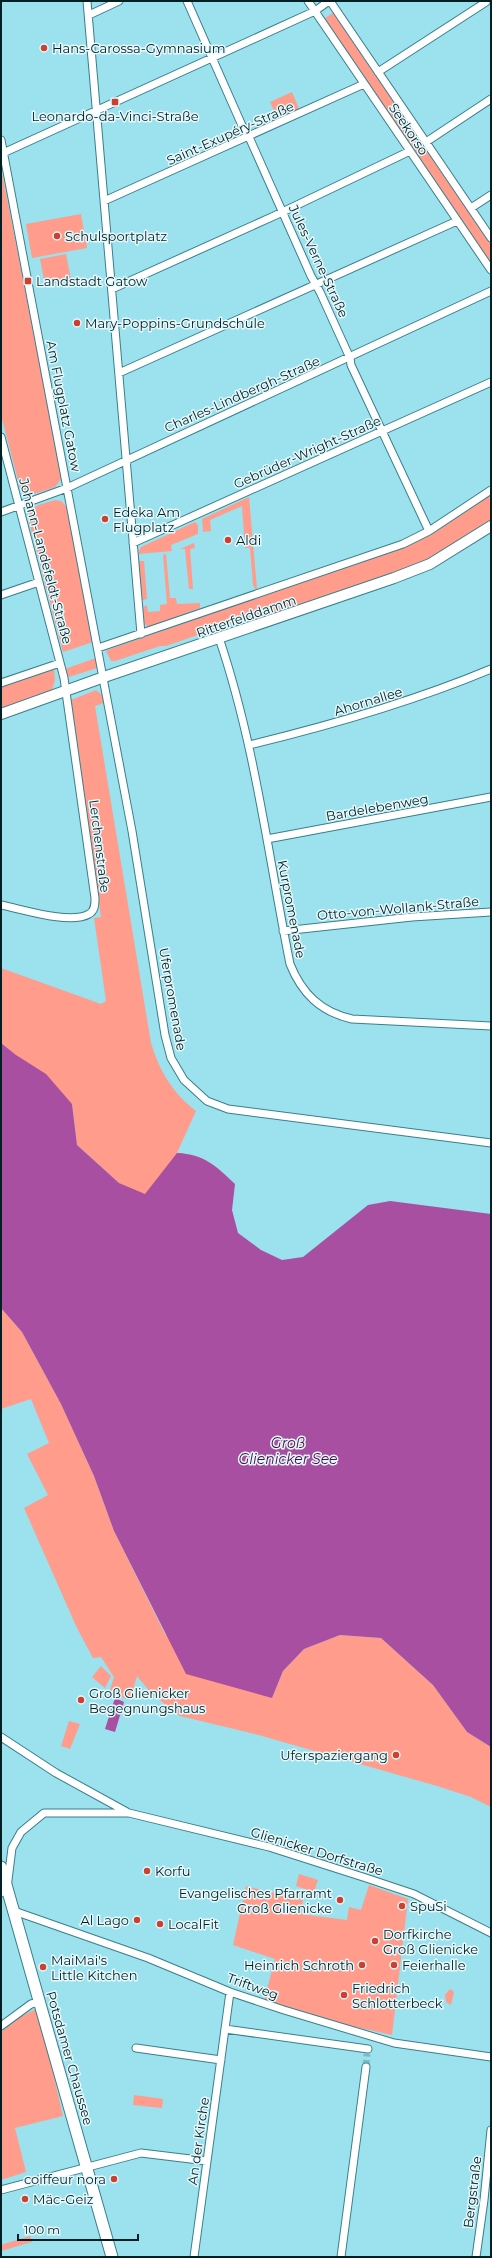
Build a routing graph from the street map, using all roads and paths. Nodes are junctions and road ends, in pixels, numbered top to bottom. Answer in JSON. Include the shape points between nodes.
{"nodes":[{"id":1,"x":87,"y":1,"type":"edge"},
{"id":2,"x":119,"y":1,"type":"edge"},
{"id":3,"x":187,"y":1,"type":"edge"},
{"id":4,"x":308,"y":1,"type":"edge"},
{"id":5,"x":329,"y":1,"type":"edge"},
{"id":6,"x":488,"y":3,"type":"edge"},
{"id":7,"x":314,"y":10,"type":"junction"},
{"id":8,"x":89,"y":15,"type":"junction"},
{"id":9,"x":212,"y":57,"type":"junction"},
{"id":10,"x":378,"y":72,"type":"junction"},
{"id":11,"x":364,"y":84,"type":"junction"},
{"id":12,"x":491,"y":99,"type":"edge"},
{"id":13,"x":97,"y":110,"type":"junction"},
{"id":14,"x":249,"y":137,"type":"junction"},
{"id":15,"x":1,"y":140,"type":"edge"},
{"id":16,"x":426,"y":142,"type":"junction"},
{"id":17,"x":410,"y":151,"type":"junction"},
{"id":18,"x":2,"y":153,"type":"edge"},
{"id":19,"x":491,"y":195,"type":"edge"},
{"id":20,"x":104,"y":202,"type":"junction"},
{"id":21,"x":471,"y":208,"type":"junction"},
{"id":22,"x":282,"y":210,"type":"junction"},
{"id":23,"x":457,"y":221,"type":"junction"},
{"id":24,"x":491,"y":238,"type":"edge"},
{"id":25,"x":491,"y":270,"type":"edge"},
{"id":26,"x":315,"y":283,"type":"junction"},
{"id":27,"x":112,"y":289,"type":"junction"},
{"id":28,"x":491,"y":292,"type":"edge"},
{"id":29,"x":350,"y":358,"type":"junction"},
{"id":30,"x":119,"y":372,"type":"junction"},
{"id":31,"x":491,"y":382,"type":"edge"},
{"id":32,"x":382,"y":431,"type":"junction"},
{"id":33,"x":1,"y":438,"type":"edge"},
{"id":34,"x":126,"y":459,"type":"junction"},
{"id":35,"x":67,"y":488,"type":"junction"},
{"id":36,"x":491,"y":490,"type":"edge"},
{"id":37,"x":19,"y":506,"type":"junction"},
{"id":38,"x":1,"y":512,"type":"edge"},
{"id":39,"x":491,"y":526,"type":"edge"},
{"id":40,"x":429,"y":531,"type":"junction"},
{"id":41,"x":134,"y":543,"type":"junction"},
{"id":42,"x":39,"y":582,"type":"junction"},
{"id":43,"x":1,"y":595,"type":"edge"},
{"id":44,"x":141,"y":634,"type":"junction"},
{"id":45,"x":219,"y":638,"type":"junction"},
{"id":46,"x":98,"y":648,"type":"junction"},
{"id":47,"x":60,"y":663,"type":"junction"},
{"id":48,"x":491,"y":669,"type":"edge"},
{"id":49,"x":104,"y":677,"type":"junction"},
{"id":50,"x":1,"y":683,"type":"edge"},
{"id":51,"x":66,"y":690,"type":"junction"},
{"id":52,"x":1,"y":714,"type":"edge"},
{"id":53,"x":249,"y":745,"type":"junction"},
{"id":54,"x":491,"y":797,"type":"edge"},
{"id":55,"x":267,"y":839,"type":"junction"},
{"id":56,"x":1,"y":906,"type":"edge"},
{"id":57,"x":491,"y":912,"type":"edge"},
{"id":58,"x":283,"y":931,"type":"junction"},
{"id":59,"x":491,"y":1026,"type":"edge"},
{"id":60,"x":491,"y":1143,"type":"edge"},
{"id":61,"x":1,"y":1737,"type":"edge"},
{"id":62,"x":128,"y":1813,"type":"junction"},
{"id":63,"x":1,"y":1867,"type":"edge"},
{"id":64,"x":4,"y":1890,"type":"edge"},
{"id":65,"x":14,"y":1911,"type":"junction"},
{"id":66,"x":491,"y":1933,"type":"edge"},
{"id":67,"x":230,"y":1992,"type":"junction"},
{"id":68,"x":40,"y":2002,"type":"junction"},
{"id":69,"x":1,"y":2026,"type":"edge"},
{"id":70,"x":225,"y":2029,"type":"junction"},
{"id":71,"x":370,"y":2036,"type":"junction"},
{"id":72,"x":136,"y":2048,"type":"dead end"},
{"id":73,"x":491,"y":2056,"type":"edge"},
{"id":74,"x":221,"y":2060,"type":"junction"},
{"id":75,"x":366,"y":2067,"type":"tunnel mouth"},
{"id":76,"x":491,"y":2130,"type":"edge"},
{"id":77,"x":207,"y":2161,"type":"junction"},
{"id":78,"x":86,"y":2166,"type":"junction"},
{"id":79,"x":1,"y":2190,"type":"edge"},
{"id":80,"x":488,"y":2200,"type":"edge"},
{"id":81,"x":112,"y":2257,"type":"edge"},
{"id":82,"x":194,"y":2257,"type":"edge"},
{"id":83,"x":340,"y":2257,"type":"edge"},
{"id":84,"x":476,"y":2257,"type":"edge"}],
"edges":[{"from":1,"to":8,"type":"street"},
{"from":2,"to":8,"type":"street"},
{"from":3,"to":9,"type":"street","name":"Jules-Verne-Straße"},
{"from":4,"to":7,"type":"street","name":"Seekorso"},
{"from":5,"to":7,"type":"street"},
{"from":5,"to":10,"type":"street","name":"Seekorso"},
{"from":6,"to":10,"type":"street"},
{"from":7,"to":9,"type":"street"},
{"from":7,"to":11,"type":"street","name":"Seekorso"},
{"from":8,"to":13,"type":"street"},
{"from":9,"to":13,"type":"street"},
{"from":9,"to":14,"type":"street","name":"Jules-Verne-Straße"},
{"from":10,"to":16,"type":"street","name":"Seekorso"},
{"from":11,"to":14,"type":"street","name":"Saint-Exupéry-Straße"},
{"from":11,"to":17,"type":"street","name":"Seekorso"},
{"from":12,"to":16,"type":"street"},
{"from":13,"to":18,"type":"street"},
{"from":13,"to":20,"type":"street"},
{"from":14,"to":20,"type":"street","name":"Saint-Exupéry-Straße"},
{"from":14,"to":22,"type":"street","name":"Jules-Verne-Straße"},
{"from":15,"to":18,"type":"street","name":"Am Flugplatz Gatow"},
{"from":16,"to":21,"type":"street","name":"Seekorso"},
{"from":17,"to":22,"type":"street"},
{"from":17,"to":23,"type":"street","name":"Seekorso"},
{"from":18,"to":35,"type":"street","name":"Am Flugplatz Gatow"},
{"from":19,"to":21,"type":"street"},
{"from":20,"to":27,"type":"street"},
{"from":21,"to":24,"type":"street","name":"Seekorso"},
{"from":22,"to":26,"type":"street","name":"Jules-Verne-Straße"},
{"from":22,"to":27,"type":"street","via":[[274,216]]},
{"from":23,"to":25,"type":"street","name":"Seekorso"},
{"from":23,"to":26,"type":"street","via":[[324,282]]},
{"from":26,"to":29,"type":"street","name":"Jules-Verne-Straße"},
{"from":26,"to":30,"type":"street"},
{"from":27,"to":30,"type":"street"},
{"from":28,"to":29,"type":"street","name":"Charles-Lindbergh-Straße"},
{"from":29,"to":32,"type":"street","name":"Jules-Verne-Straße"},
{"from":29,"to":34,"type":"street","name":"Charles-Lindbergh-Straße"},
{"from":30,"to":34,"type":"street"},
{"from":31,"to":32,"type":"street","name":"Gebrüder-Wright-Straße"},
{"from":32,"to":40,"type":"street","name":"Jules-Verne-Straße"},
{"from":32,"to":41,"type":"street","name":"Gebrüder-Wright-Straße"},
{"from":33,"to":37,"type":"street","name":"Johann-Landefeldt-Straße"},
{"from":34,"to":35,"type":"street","name":"Charles-Lindbergh-Straße"},
{"from":34,"to":41,"type":"street"},
{"from":35,"to":37,"type":"street","name":"Charles-Lindbergh-Straße"},
{"from":35,"to":46,"type":"street","name":"Am Flugplatz Gatow"},
{"from":36,"to":40,"type":"street","name":"Ritterfelddamm"},
{"from":37,"to":38,"type":"street","name":"Charles-Lindbergh-Straße"},
{"from":37,"to":42,"type":"street","name":"Johann-Landefeldt-Straße"},
{"from":39,"to":45,"type":"main road","name":"Ritterfelddamm","via":[[447,554],[413,571]]},
{"from":40,"to":44,"type":"street","name":"Ritterfelddamm","via":[[403,544]]},
{"from":41,"to":44,"type":"street"},
{"from":42,"to":43,"type":"street"},
{"from":42,"to":47,"type":"street","name":"Johann-Landefeldt-Straße"},
{"from":44,"to":46,"type":"street","name":"Ritterfelddamm"},
{"from":45,"to":49,"type":"main road","name":"Ritterfelddamm"},
{"from":45,"to":53,"type":"street","name":"Kurpromenade"},
{"from":46,"to":49,"type":"street","name":"Am Flugplatz Gatow"},
{"from":47,"to":50,"type":"street"},
{"from":47,"to":51,"type":"street","name":"Johann-Landefeldt-Straße"},
{"from":48,"to":53,"type":"street","name":"Ahornallee","via":[[442,689],[364,715]]},
{"from":49,"to":51,"type":"main road","name":"Ritterfelddamm"},
{"from":49,"to":60,"type":"street","name":"Uferpromenade","via":[[165,1035],[171,1058],[184,1080],[207,1101],[238,1111]]},
{"from":51,"to":52,"type":"main road","name":"Ritterfelddamm"},
{"from":51,"to":56,"type":"street","name":"Lerchenstraße","via":[[94,890],[94,908],[90,914],[72,919]]},
{"from":53,"to":55,"type":"street","name":"Kurpromenade"},
{"from":54,"to":55,"type":"street","name":"Bardelebenweg"},
{"from":55,"to":58,"type":"street","name":"Kurpromenade"},
{"from":57,"to":58,"type":"street","name":"Otto-von-Wollank-Straße","via":[[412,917]]},
{"from":58,"to":59,"type":"street","name":"Kurpromenade","via":[[290,964],[299,984],[314,1001],[330,1012],[368,1021]]},
{"from":61,"to":62,"type":"street","name":"Glienicker Dorfstraße","via":[[56,1773]]},
{"from":62,"to":64,"type":"street","name":"Glienicker Dorfstraße","via":[[44,1813],[21,1832],[12,1848]]},
{"from":62,"to":66,"type":"street","name":"Glienicker Dorfstraße","via":[[262,1845],[414,1894]]},
{"from":63,"to":64,"type":"main road","name":"Potsdamer Chaussee"},
{"from":64,"to":65,"type":"main road","name":"Potsdamer Chaussee"},
{"from":65,"to":67,"type":"street","name":"Triftweg","via":[[148,1958]]},
{"from":65,"to":68,"type":"main road","name":"Potsdamer Chaussee"},
{"from":67,"to":70,"type":"street","name":"An der Kirche"},
{"from":67,"to":71,"type":"street","name":"Triftweg"},
{"from":68,"to":69,"type":"street","via":[[31,2004]]},
{"from":68,"to":78,"type":"main road","name":"Potsdamer Chaussee"},
{"from":70,"to":71,"type":"street","via":[[368,2052]]},
{"from":70,"to":74,"type":"street","name":"An der Kirche"},
{"from":71,"to":73,"type":"street","name":"Triftweg","via":[[394,2043]]},
{"from":72,"to":74,"type":"street"},
{"from":74,"to":77,"type":"street","name":"An der Kirche"},
{"from":75,"to":83,"type":"street"},
{"from":76,"to":80,"type":"street","name":"Bergstraße"},
{"from":77,"to":78,"type":"street","via":[[141,2153]]},
{"from":77,"to":82,"type":"street","name":"An der Kirche"},
{"from":78,"to":79,"type":"street"},
{"from":78,"to":81,"type":"main road","name":"Potsdamer Chaussee"},
{"from":80,"to":84,"type":"street","name":"Bergstraße"}]}
